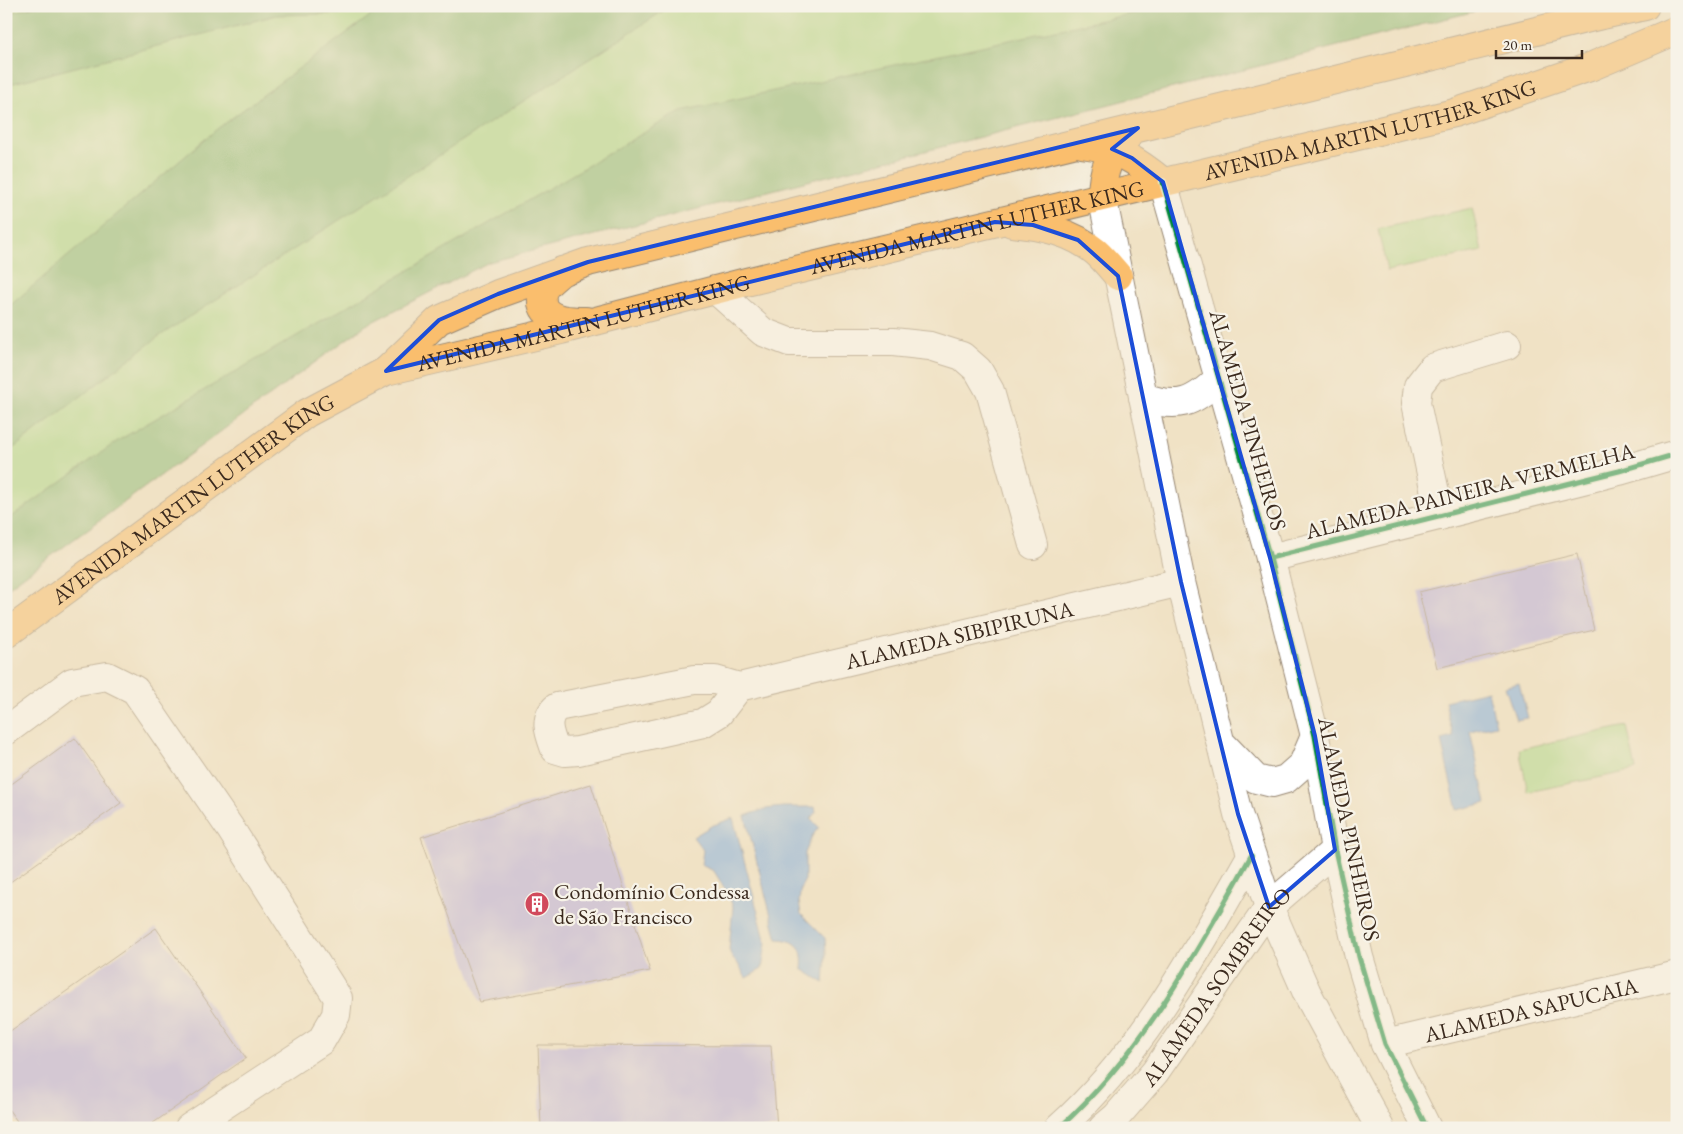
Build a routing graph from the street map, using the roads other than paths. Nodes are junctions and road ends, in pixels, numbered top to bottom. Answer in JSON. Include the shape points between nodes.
{"nodes":[{"id":1,"x":1645,"y":6,"type":"edge"},
{"id":2,"x":1677,"y":30,"type":"edge"},
{"id":3,"x":1138,"y":128,"type":"junction"},
{"id":4,"x":1076,"y":143,"type":"junction"},
{"id":5,"x":1115,"y":151,"type":"junction"},
{"id":6,"x":1163,"y":182,"type":"junction"},
{"id":7,"x":1102,"y":196,"type":"junction"},
{"id":8,"x":995,"y":222,"type":"junction"},
{"id":9,"x":562,"y":271,"type":"junction"},
{"id":10,"x":1118,"y":276,"type":"junction"},
{"id":11,"x":716,"y":290,"type":"junction"},
{"id":12,"x":596,"y":321,"type":"junction"},
{"id":13,"x":1507,"y":345,"type":"dead end"},
{"id":14,"x":386,"y":372,"type":"junction"},
{"id":15,"x":1219,"y":378,"type":"junction"},
{"id":16,"x":1142,"y":397,"type":"junction"},
{"id":17,"x":1677,"y":454,"type":"edge"},
{"id":18,"x":1440,"y":516,"type":"junction"},
{"id":19,"x":1033,"y":545,"type":"dead end"},
{"id":20,"x":1270,"y":558,"type":"junction"},
{"id":21,"x":1181,"y":582,"type":"junction"},
{"id":22,"x":6,"y":634,"type":"edge"},
{"id":23,"x":739,"y":687,"type":"junction"},
{"id":24,"x":6,"y":732,"type":"edge"},
{"id":25,"x":1315,"y":736,"type":"junction"},
{"id":26,"x":1222,"y":743,"type":"junction"},
{"id":27,"x":1335,"y":850,"type":"junction"},
{"id":28,"x":1251,"y":856,"type":"junction"},
{"id":29,"x":1269,"y":907,"type":"junction"},
{"id":30,"x":1677,"y":975,"type":"edge"},
{"id":31,"x":1385,"y":1044,"type":"junction"},
{"id":32,"x":189,"y":1128,"type":"edge"},
{"id":33,"x":1059,"y":1128,"type":"edge"},
{"id":34,"x":1103,"y":1128,"type":"edge"},
{"id":35,"x":1380,"y":1128,"type":"edge"},
{"id":36,"x":1427,"y":1128,"type":"edge"}],
"edges":[{"from":1,"to":3,"type":"main road","name":"AVENIDA MARTIN LUTHER KING"},
{"from":2,"to":6,"type":"main road","name":"AVENIDA MARTIN LUTHER KING","via":[[1590,67],[1454,113]]},
{"from":3,"to":4,"type":"main road","name":"AVENIDA MARTIN LUTHER KING"},
{"from":3,"to":5,"type":"main road"},
{"from":4,"to":5,"type":"main road"},
{"from":4,"to":9,"type":"main road","name":"AVENIDA MARTIN LUTHER KING"},
{"from":5,"to":6,"type":"main road","via":[[1132,158]]},
{"from":5,"to":7,"type":"main road","via":[[1106,165]]},
{"from":6,"to":7,"type":"main road","name":"AVENIDA MARTIN LUTHER KING"},
{"from":6,"to":15,"type":"street","name":"ALAMEDA PINHEIROS"},
{"from":7,"to":8,"type":"main road","name":"AVENIDA MARTIN LUTHER KING"},
{"from":7,"to":10,"type":"street"},
{"from":8,"to":10,"type":"main road","via":[[1059,231],[1097,253]]},
{"from":8,"to":11,"type":"main road","name":"AVENIDA MARTIN LUTHER KING"},
{"from":9,"to":12,"type":"main road","via":[[543,290],[545,310],[564,320]]},
{"from":9,"to":14,"type":"main road","name":"AVENIDA MARTIN LUTHER KING","via":[[439,320]]},
{"from":10,"to":16,"type":"street"},
{"from":11,"to":12,"type":"main road","name":"AVENIDA MARTIN LUTHER KING"},
{"from":11,"to":19,"type":"street","via":[[763,332],[789,342],[893,342],[930,346],[962,356],[978,370],[990,391]]},
{"from":12,"to":14,"type":"main road","name":"AVENIDA MARTIN LUTHER KING"},
{"from":13,"to":18,"type":"street","via":[[1432,368],[1418,386],[1416,403]]},
{"from":14,"to":22,"type":"main road","name":"AVENIDA MARTIN LUTHER KING","via":[[307,413]]},
{"from":15,"to":16,"type":"street","via":[[1204,393],[1184,403],[1159,402]]},
{"from":15,"to":20,"type":"street","name":"ALAMEDA PINHEIROS"},
{"from":16,"to":21,"type":"street"},
{"from":17,"to":18,"type":"street","name":"ALAMEDA PAINEIRA VERMELHA"},
{"from":18,"to":20,"type":"street","name":"ALAMEDA PAINEIRA VERMELHA"},
{"from":20,"to":25,"type":"street","name":"ALAMEDA PINHEIROS"},
{"from":21,"to":23,"type":"street","name":"ALAMEDA SIBIPIRUNA"},
{"from":21,"to":26,"type":"street"},
{"from":23,"to":23,"type":"street","via":[[714,680],[694,680],[557,707],[548,717],[551,739],[555,749],[578,751],[703,723],[719,713]]},
{"from":24,"to":32,"type":"street","via":[[72,682],[107,676],[135,690],[230,828],[338,998],[336,1015],[321,1041]]},
{"from":25,"to":26,"type":"street","via":[[1303,764],[1286,779],[1272,783],[1256,779]]},
{"from":25,"to":27,"type":"street","name":"ALAMEDA PINHEIROS"},
{"from":26,"to":28,"type":"street"},
{"from":27,"to":29,"type":"street","name":"ALAMEDA SOMBREIRO"},
{"from":27,"to":31,"type":"street","name":"ALAMEDA PINHEIROS","via":[[1359,957]]},
{"from":28,"to":29,"type":"street"},
{"from":28,"to":33,"type":"street","name":"ALAMEDA SOMBREIRO","via":[[1154,1018],[1092,1096]]},
{"from":29,"to":34,"type":"street","name":"ALAMEDA SOMBREIRO","via":[[1155,1072]]},
{"from":29,"to":35,"type":"street","via":[[1307,993]]},
{"from":30,"to":31,"type":"street","name":"ALAMEDA SAPUCAIA"},
{"from":31,"to":36,"type":"street","name":"ALAMEDA PINHEIROS"}]}
